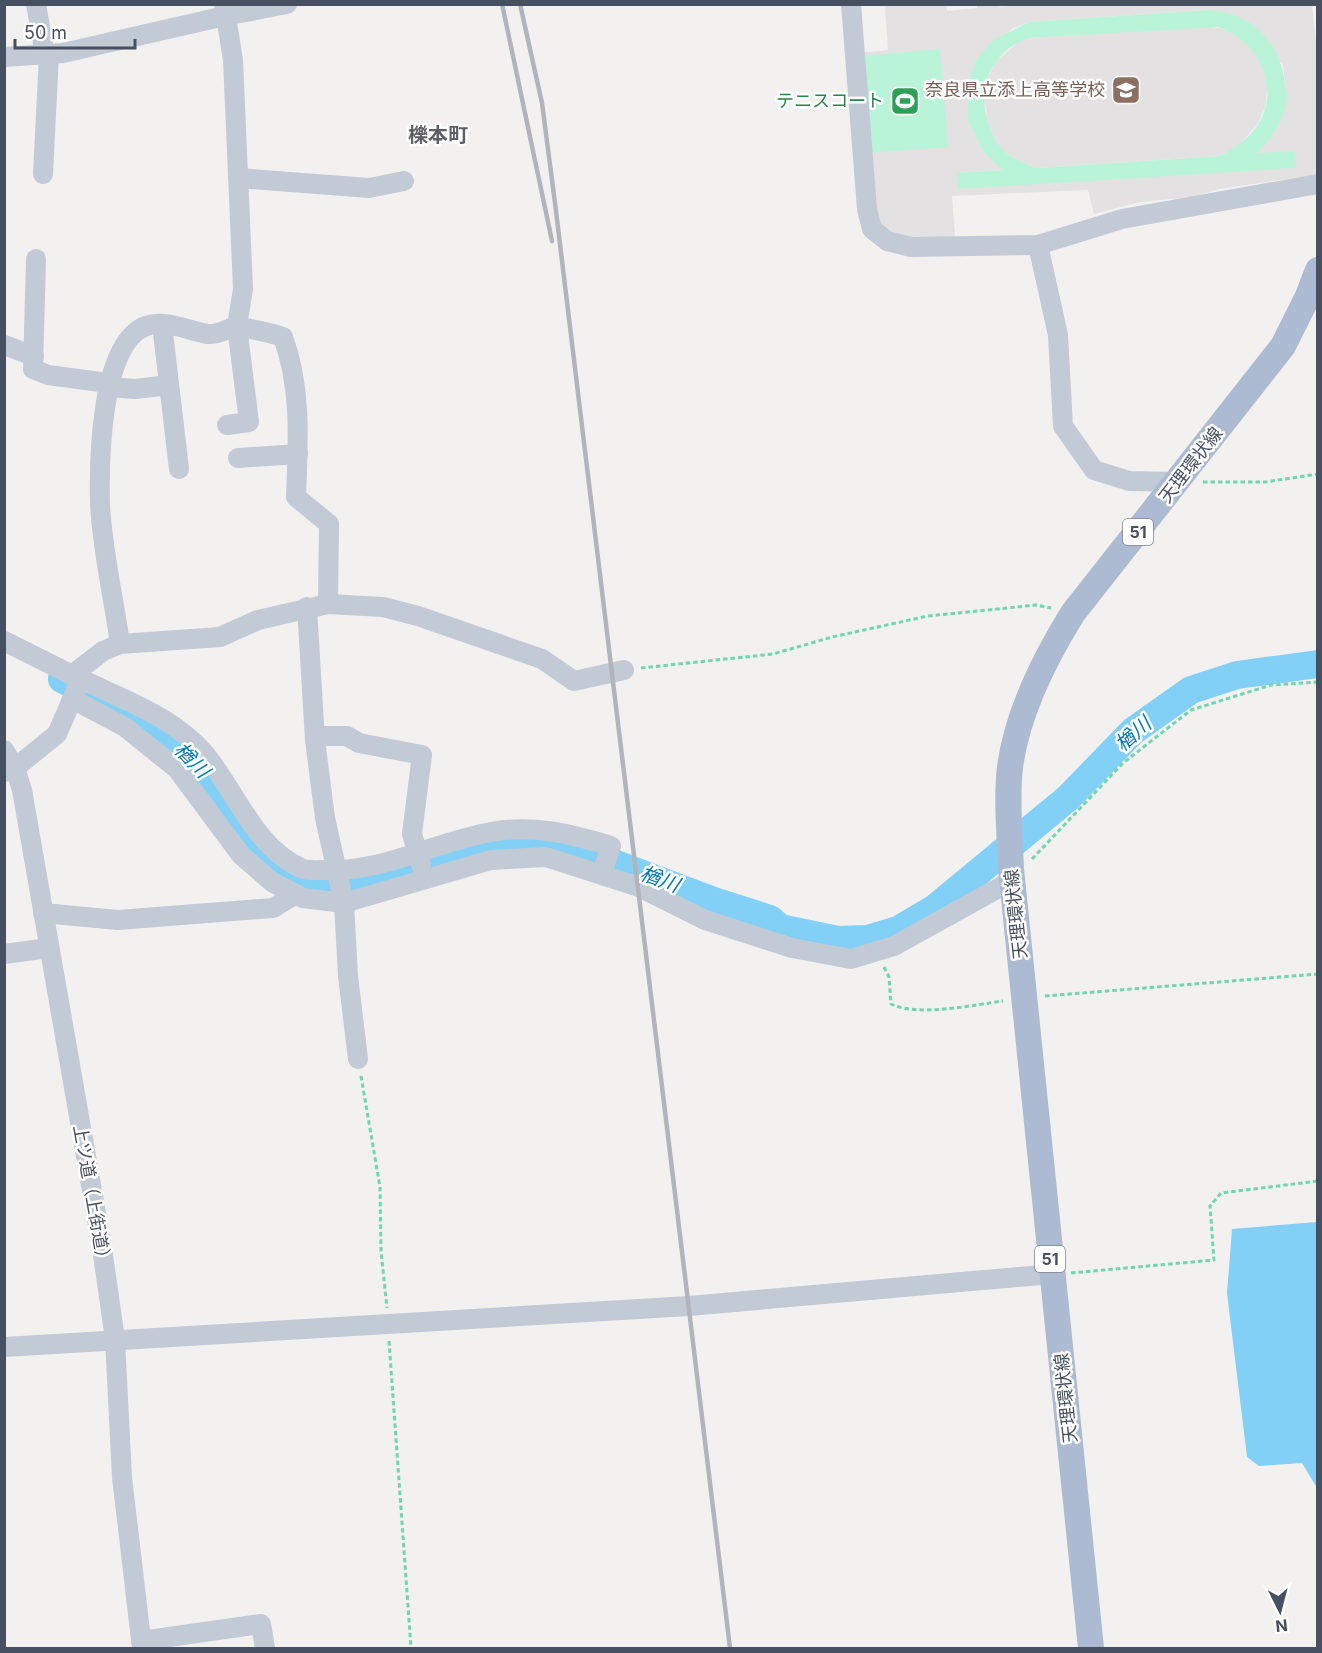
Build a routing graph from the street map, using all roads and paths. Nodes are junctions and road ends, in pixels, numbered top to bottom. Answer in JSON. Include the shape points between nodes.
{"nodes":[{"id":1,"x":36,"y":4,"type":"edge"},
{"id":2,"x":287,"y":4,"type":"edge"},
{"id":3,"x":851,"y":4,"type":"edge"},
{"id":4,"x":224,"y":10,"type":"edge"},
{"id":5,"x":47,"y":55,"type":"junction"},
{"id":6,"x":4,"y":57,"type":"edge"},
{"id":7,"x":43,"y":174,"type":"dead end"},
{"id":8,"x":238,"y":178,"type":"junction"},
{"id":9,"x":404,"y":181,"type":"dead end"},
{"id":10,"x":1317,"y":184,"type":"edge"},
{"id":11,"x":1038,"y":245,"type":"junction"},
{"id":12,"x":36,"y":259,"type":"dead end"},
{"id":13,"x":1317,"y":270,"type":"edge"},
{"id":14,"x":162,"y":324,"type":"junction"},
{"id":15,"x":237,"y":326,"type":"junction"},
{"id":16,"x":4,"y":345,"type":"edge"},
{"id":17,"x":34,"y":356,"type":"junction"},
{"id":18,"x":108,"y":385,"type":"junction"},
{"id":19,"x":169,"y":386,"type":"junction"},
{"id":20,"x":227,"y":425,"type":"dead end"},
{"id":21,"x":298,"y":454,"type":"junction"},
{"id":22,"x":238,"y":458,"type":"dead end"},
{"id":23,"x":179,"y":469,"type":"dead end"},
{"id":24,"x":1317,"y":474,"type":"edge"},
{"id":25,"x":1178,"y":482,"type":"junction"},
{"id":26,"x":328,"y":604,"type":"junction"},
{"id":27,"x":307,"y":607,"type":"junction"},
{"id":28,"x":1073,"y":613,"type":"junction"},
{"id":29,"x":4,"y":640,"type":"edge"},
{"id":30,"x":120,"y":644,"type":"junction"},
{"id":31,"x":624,"y":670,"type":"joint"},
{"id":32,"x":1317,"y":682,"type":"edge"},
{"id":33,"x":76,"y":687,"type":"junction"},
{"id":34,"x":315,"y":740,"type":"junction"},
{"id":35,"x":4,"y":750,"type":"edge"},
{"id":36,"x":10,"y":770,"type":"edge"},
{"id":37,"x":417,"y":853,"type":"junction"},
{"id":38,"x":602,"y":873,"type":"junction"},
{"id":39,"x":337,"y":874,"type":"junction"},
{"id":40,"x":1012,"y":875,"type":"junction"},
{"id":41,"x":425,"y":879,"type":"junction"},
{"id":42,"x":296,"y":894,"type":"junction"},
{"id":43,"x":342,"y":901,"type":"junction"},
{"id":44,"x":43,"y":913,"type":"junction"},
{"id":45,"x":50,"y":948,"type":"junction"},
{"id":46,"x":4,"y":954,"type":"edge"},
{"id":47,"x":851,"y":959,"type":"junction"},
{"id":48,"x":1317,"y":974,"type":"edge"},
{"id":49,"x":1045,"y":996,"type":"dead end"},
{"id":50,"x":1007,"y":1001,"type":"dead end"},
{"id":51,"x":358,"y":1059,"type":"joint"},
{"id":52,"x":1317,"y":1181,"type":"edge"},
{"id":53,"x":1052,"y":1274,"type":"junction"},
{"id":54,"x":388,"y":1325,"type":"junction"},
{"id":55,"x":115,"y":1339,"type":"junction"},
{"id":56,"x":4,"y":1347,"type":"edge"},
{"id":57,"x":141,"y":1645,"type":"edge"},
{"id":58,"x":265,"y":1648,"type":"edge"},
{"id":59,"x":411,"y":1648,"type":"edge"},
{"id":60,"x":1092,"y":1648,"type":"edge"}],
"edges":[{"from":1,"to":5,"type":"street"},
{"from":2,"to":4,"type":"street"},
{"from":3,"to":11,"type":"street","via":[[867,209],[872,228],[887,242],[911,247]]},
{"from":4,"to":5,"type":"street"},
{"from":4,"to":8,"type":"street","via":[[233,60]]},
{"from":5,"to":6,"type":"street"},
{"from":5,"to":7,"type":"street"},
{"from":8,"to":9,"type":"street","via":[[369,188]]},
{"from":8,"to":15,"type":"street","via":[[243,289]]},
{"from":10,"to":11,"type":"street","via":[[1122,219]]},
{"from":11,"to":25,"type":"street","via":[[1058,335],[1063,426],[1094,470],[1130,481]]},
{"from":12,"to":17,"type":"street"},
{"from":13,"to":25,"type":"main road","name":"天理環状線","number":"51","via":[[1283,346]]},
{"from":14,"to":15,"type":"street","via":[[213,335]]},
{"from":14,"to":18,"type":"street","via":[[145,326],[130,337]]},
{"from":14,"to":19,"type":"street"},
{"from":15,"to":20,"type":"street","via":[[249,422]]},
{"from":15,"to":21,"type":"street","via":[[283,337],[295,389]]},
{"from":16,"to":17,"type":"street"},
{"from":17,"to":18,"type":"street","via":[[33,369],[48,375]]},
{"from":18,"to":19,"type":"street","via":[[135,389]]},
{"from":18,"to":30,"type":"street","via":[[100,505]]},
{"from":19,"to":23,"type":"street"},
{"from":21,"to":22,"type":"street"},
{"from":21,"to":26,"type":"street","via":[[296,497],[329,524]]},
{"from":24,"to":25,"type":"path","via":[[1265,482]]},
{"from":25,"to":28,"type":"main road","name":"天理環状線","number":"51"},
{"from":26,"to":27,"type":"street"},
{"from":26,"to":31,"type":"street","via":[[383,607],[418,616],[542,659],[574,681]]},
{"from":27,"to":30,"type":"street","via":[[258,620],[220,637]]},
{"from":27,"to":34,"type":"street"},
{"from":28,"to":31,"type":"path","via":[[1036,605],[928,616],[773,654]]},
{"from":28,"to":40,"type":"main road","name":"天理環状線","number":"51","via":[[1051,649],[1027,704],[1010,766]]},
{"from":29,"to":33,"type":"street"},
{"from":30,"to":33,"type":"street","via":[[103,651]]},
{"from":32,"to":40,"type":"path","via":[[1271,685],[1191,710],[1123,763]]},
{"from":33,"to":36,"type":"street","via":[[57,734]]},
{"from":33,"to":39,"type":"street","via":[[143,709],[183,733],[205,754],[264,838],[284,858],[302,869]]},
{"from":33,"to":42,"type":"street","via":[[177,769],[241,855],[272,882]]},
{"from":34,"to":37,"type":"street","via":[[346,736],[359,743],[422,755],[412,834]]},
{"from":34,"to":39,"type":"street"},
{"from":35,"to":36,"type":"street","name":"上ツ道（上街道）"},
{"from":36,"to":44,"type":"street","name":"上ツ道（上街道）","via":[[22,790]]},
{"from":37,"to":38,"type":"street","via":[[490,832],[561,831],[611,846]]},
{"from":37,"to":39,"type":"street"},
{"from":37,"to":41,"type":"street"},
{"from":38,"to":41,"type":"street","via":[[546,857],[490,860]]},
{"from":38,"to":47,"type":"street","via":[[705,920],[792,948]]},
{"from":39,"to":43,"type":"street"},
{"from":40,"to":47,"type":"street","via":[[894,946]]},
{"from":40,"to":53,"type":"main road","name":"天理環状線","number":"51"},
{"from":41,"to":43,"type":"street"},
{"from":42,"to":43,"type":"street"},
{"from":42,"to":44,"type":"street","via":[[273,908],[118,920]]},
{"from":43,"to":51,"type":"street"},
{"from":44,"to":45,"type":"street","name":"上ツ道（上街道）"},
{"from":45,"to":46,"type":"street"},
{"from":45,"to":55,"type":"street","name":"上ツ道（上街道）"},
{"from":47,"to":50,"type":"path","via":[[885,967],[891,1004],[900,1009]]},
{"from":48,"to":49,"type":"path"},
{"from":51,"to":54,"type":"path","via":[[380,1187]]},
{"from":52,"to":53,"type":"path","via":[[1221,1193],[1210,1206],[1215,1260]]},
{"from":53,"to":54,"type":"street","via":[[689,1306]]},
{"from":53,"to":60,"type":"main road","name":"天理環状線","number":"51"},
{"from":54,"to":55,"type":"street"},
{"from":54,"to":59,"type":"path"},
{"from":55,"to":56,"type":"street"},
{"from":55,"to":57,"type":"street","name":"上ツ道（上街道）","via":[[122,1477]]},
{"from":57,"to":58,"type":"street","via":[[261,1624]]}]}
